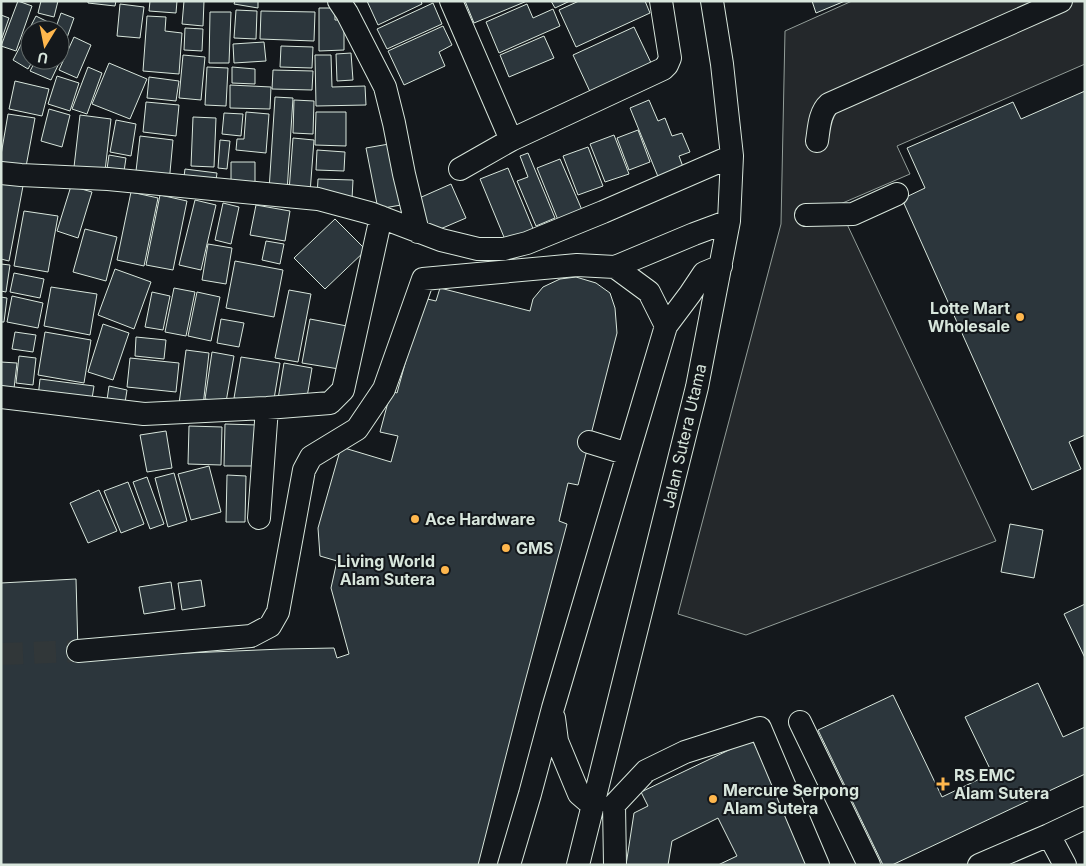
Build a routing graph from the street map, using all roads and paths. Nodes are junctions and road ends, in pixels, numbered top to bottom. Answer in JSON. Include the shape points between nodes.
{"nodes":[{"id":1,"x":339,"y":1,"type":"edge"},
{"id":2,"x":451,"y":1,"type":"edge"},
{"id":3,"x":661,"y":1,"type":"edge"},
{"id":4,"x":712,"y":1,"type":"edge"},
{"id":5,"x":1061,"y":1,"type":"edge"},
{"id":6,"x":511,"y":140,"type":"junction"},
{"id":7,"x":817,"y":141,"type":"dead end"},
{"id":8,"x":732,"y":156,"type":"junction"},
{"id":9,"x":460,"y":169,"type":"dead end"},
{"id":10,"x":1,"y":173,"type":"edge"},
{"id":11,"x":897,"y":194,"type":"dead end"},
{"id":12,"x":806,"y":215,"type":"dead end"},
{"id":13,"x":381,"y":217,"type":"junction"},
{"id":14,"x":729,"y":221,"type":"junction"},
{"id":15,"x":418,"y":232,"type":"junction"},
{"id":16,"x":616,"y":267,"type":"junction"},
{"id":17,"x":720,"y":269,"type":"junction"},
{"id":18,"x":666,"y":326,"type":"junction"},
{"id":19,"x":1,"y":397,"type":"edge"},
{"id":20,"x":267,"y":408,"type":"junction"},
{"id":21,"x":589,"y":442,"type":"dead end"},
{"id":22,"x":628,"y":454,"type":"junction"},
{"id":23,"x":259,"y":518,"type":"dead end"},
{"id":24,"x":78,"y":650,"type":"tunnel mouth"},
{"id":25,"x":553,"y":708,"type":"junction"},
{"id":26,"x":800,"y":722,"type":"dead end"},
{"id":27,"x":593,"y":806,"type":"junction"},
{"id":28,"x":1085,"y":818,"type":"edge"},
{"id":29,"x":1049,"y":836,"type":"junction"},
{"id":30,"x":509,"y":865,"type":"edge"},
{"id":31,"x":578,"y":865,"type":"edge"},
{"id":32,"x":614,"y":865,"type":"edge"},
{"id":33,"x":818,"y":865,"type":"edge"},
{"id":34,"x":869,"y":865,"type":"edge"},
{"id":35,"x":980,"y":865,"type":"edge"},
{"id":36,"x":1065,"y":865,"type":"edge"}],
"edges":[{"from":1,"to":15,"type":"street","via":[[385,87]]},
{"from":2,"to":6,"type":"street"},
{"from":3,"to":6,"type":"street","via":[[670,58],[663,69]]},
{"from":4,"to":8,"type":"street","name":"Jalan Sutera Utama"},
{"from":5,"to":7,"type":"street","via":[[829,104],[819,124]]},
{"from":6,"to":9,"type":"street"},
{"from":8,"to":14,"type":"street","name":"Jalan Sutera Utama"},
{"from":8,"to":15,"type":"street","via":[[595,216],[504,249],[478,249]]},
{"from":10,"to":13,"type":"street","via":[[108,179],[318,199]]},
{"from":11,"to":12,"type":"street","via":[[853,214]]},
{"from":13,"to":15,"type":"street"},
{"from":13,"to":20,"type":"street","via":[[343,390],[330,403]]},
{"from":14,"to":16,"type":"street"},
{"from":14,"to":17,"type":"street","name":"Jalan Sutera Utama"},
{"from":16,"to":18,"type":"street","via":[[648,292]]},
{"from":16,"to":24,"type":"street","via":[[577,265],[423,280],[388,390],[357,429],[311,457],[304,470],[278,612],[270,626],[251,636]]},
{"from":17,"to":18,"type":"street","via":[[704,267],[690,294]]},
{"from":17,"to":27,"type":"street","name":"Jalan Sutera Utama","via":[[697,387]]},
{"from":18,"to":22,"type":"street"},
{"from":19,"to":20,"type":"street","via":[[144,414]]},
{"from":20,"to":23,"type":"street"},
{"from":21,"to":22,"type":"street"},
{"from":22,"to":25,"type":"street"},
{"from":25,"to":27,"type":"street","via":[[556,741],[579,794]]},
{"from":25,"to":30,"type":"street"},
{"from":26,"to":34,"type":"street"},
{"from":27,"to":31,"type":"street","name":"Jalan Sutera Utama"},
{"from":28,"to":29,"type":"street"},
{"from":29,"to":35,"type":"street"},
{"from":29,"to":36,"type":"street"},
{"from":32,"to":33,"type":"street","via":[[614,805],[646,771],[685,752],[760,728]]}]}
